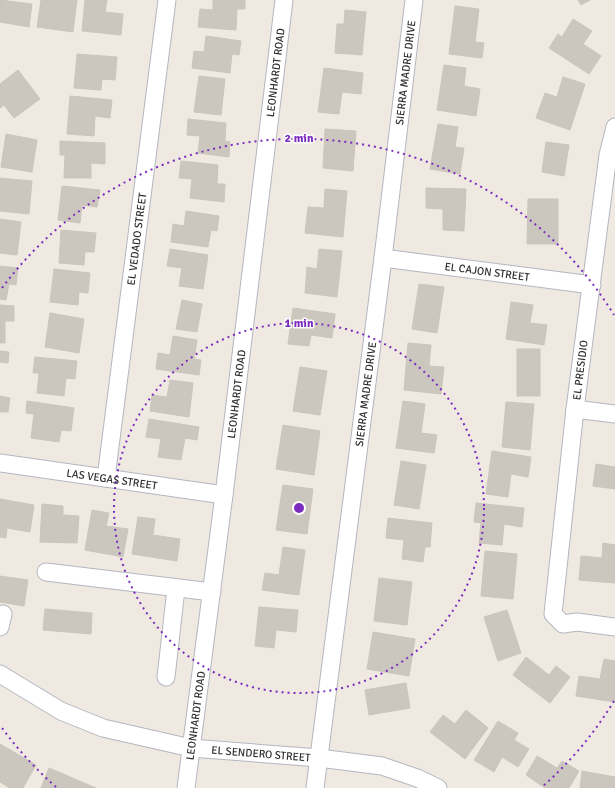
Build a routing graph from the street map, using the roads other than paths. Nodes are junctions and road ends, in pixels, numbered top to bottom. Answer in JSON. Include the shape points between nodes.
{"nodes":[{"id":1,"x":167,"y":0,"type":"edge"},
{"id":2,"x":284,"y":0,"type":"edge"},
{"id":3,"x":414,"y":0,"type":"edge"},
{"id":4,"x":615,"y":127,"type":"edge"},
{"id":5,"x":383,"y":258,"type":"junction"},
{"id":6,"x":592,"y":285,"type":"junction"},
{"id":7,"x":575,"y":409,"type":"junction"},
{"id":8,"x":615,"y":414,"type":"edge"},
{"id":9,"x":0,"y":463,"type":"edge"},
{"id":10,"x":106,"y":478,"type":"junction"},
{"id":11,"x":224,"y":495,"type":"junction"},
{"id":12,"x":46,"y":572,"type":"dead end"},
{"id":13,"x":176,"y":589,"type":"junction"},
{"id":14,"x":212,"y":592,"type":"junction"},
{"id":15,"x":615,"y":627,"type":"edge"},
{"id":16,"x":0,"y":674,"type":"edge"},
{"id":17,"x":166,"y":677,"type":"dead end"},
{"id":18,"x":191,"y":748,"type":"junction"},
{"id":19,"x":319,"y":758,"type":"junction"},
{"id":20,"x":186,"y":788,"type":"edge"},
{"id":21,"x":315,"y":788,"type":"edge"},
{"id":22,"x":438,"y":788,"type":"edge"}],
"edges":[{"from":1,"to":10,"type":"street","name":"EL VEDADO STREET"},
{"from":2,"to":11,"type":"street","name":"LEONHARDT ROAD"},
{"from":3,"to":5,"type":"street","name":"SIERRA MADRE DRIVE"},
{"from":4,"to":6,"type":"street","name":"EL PRESIDIO","via":[[608,156]]},
{"from":5,"to":6,"type":"street","name":"EL CAJON STREET"},
{"from":5,"to":19,"type":"street","name":"SIERRA MADRE DRIVE"},
{"from":6,"to":7,"type":"street","name":"EL PRESIDIO"},
{"from":7,"to":8,"type":"street"},
{"from":7,"to":15,"type":"street","name":"EL PRESIDIO","via":[[552,614],[563,624],[576,622]]},
{"from":9,"to":10,"type":"street","name":"LAS VEGAS STREET"},
{"from":10,"to":11,"type":"street","name":"LAS VEGAS STREET"},
{"from":11,"to":14,"type":"street","name":"LEONHARDT ROAD"},
{"from":12,"to":13,"type":"street"},
{"from":13,"to":14,"type":"street"},
{"from":13,"to":17,"type":"street"},
{"from":14,"to":18,"type":"street","name":"LEONHARDT ROAD"},
{"from":16,"to":18,"type":"street","name":"EL SENDERO STREET","via":[[82,721]]},
{"from":18,"to":19,"type":"street","name":"EL SENDERO STREET"},
{"from":18,"to":20,"type":"street","name":"LEONHARDT ROAD"},
{"from":19,"to":21,"type":"street","name":"SIERRA MADRE DRIVE"},
{"from":19,"to":22,"type":"street","name":"EL SENDERO STREET","via":[[382,766]]}]}
